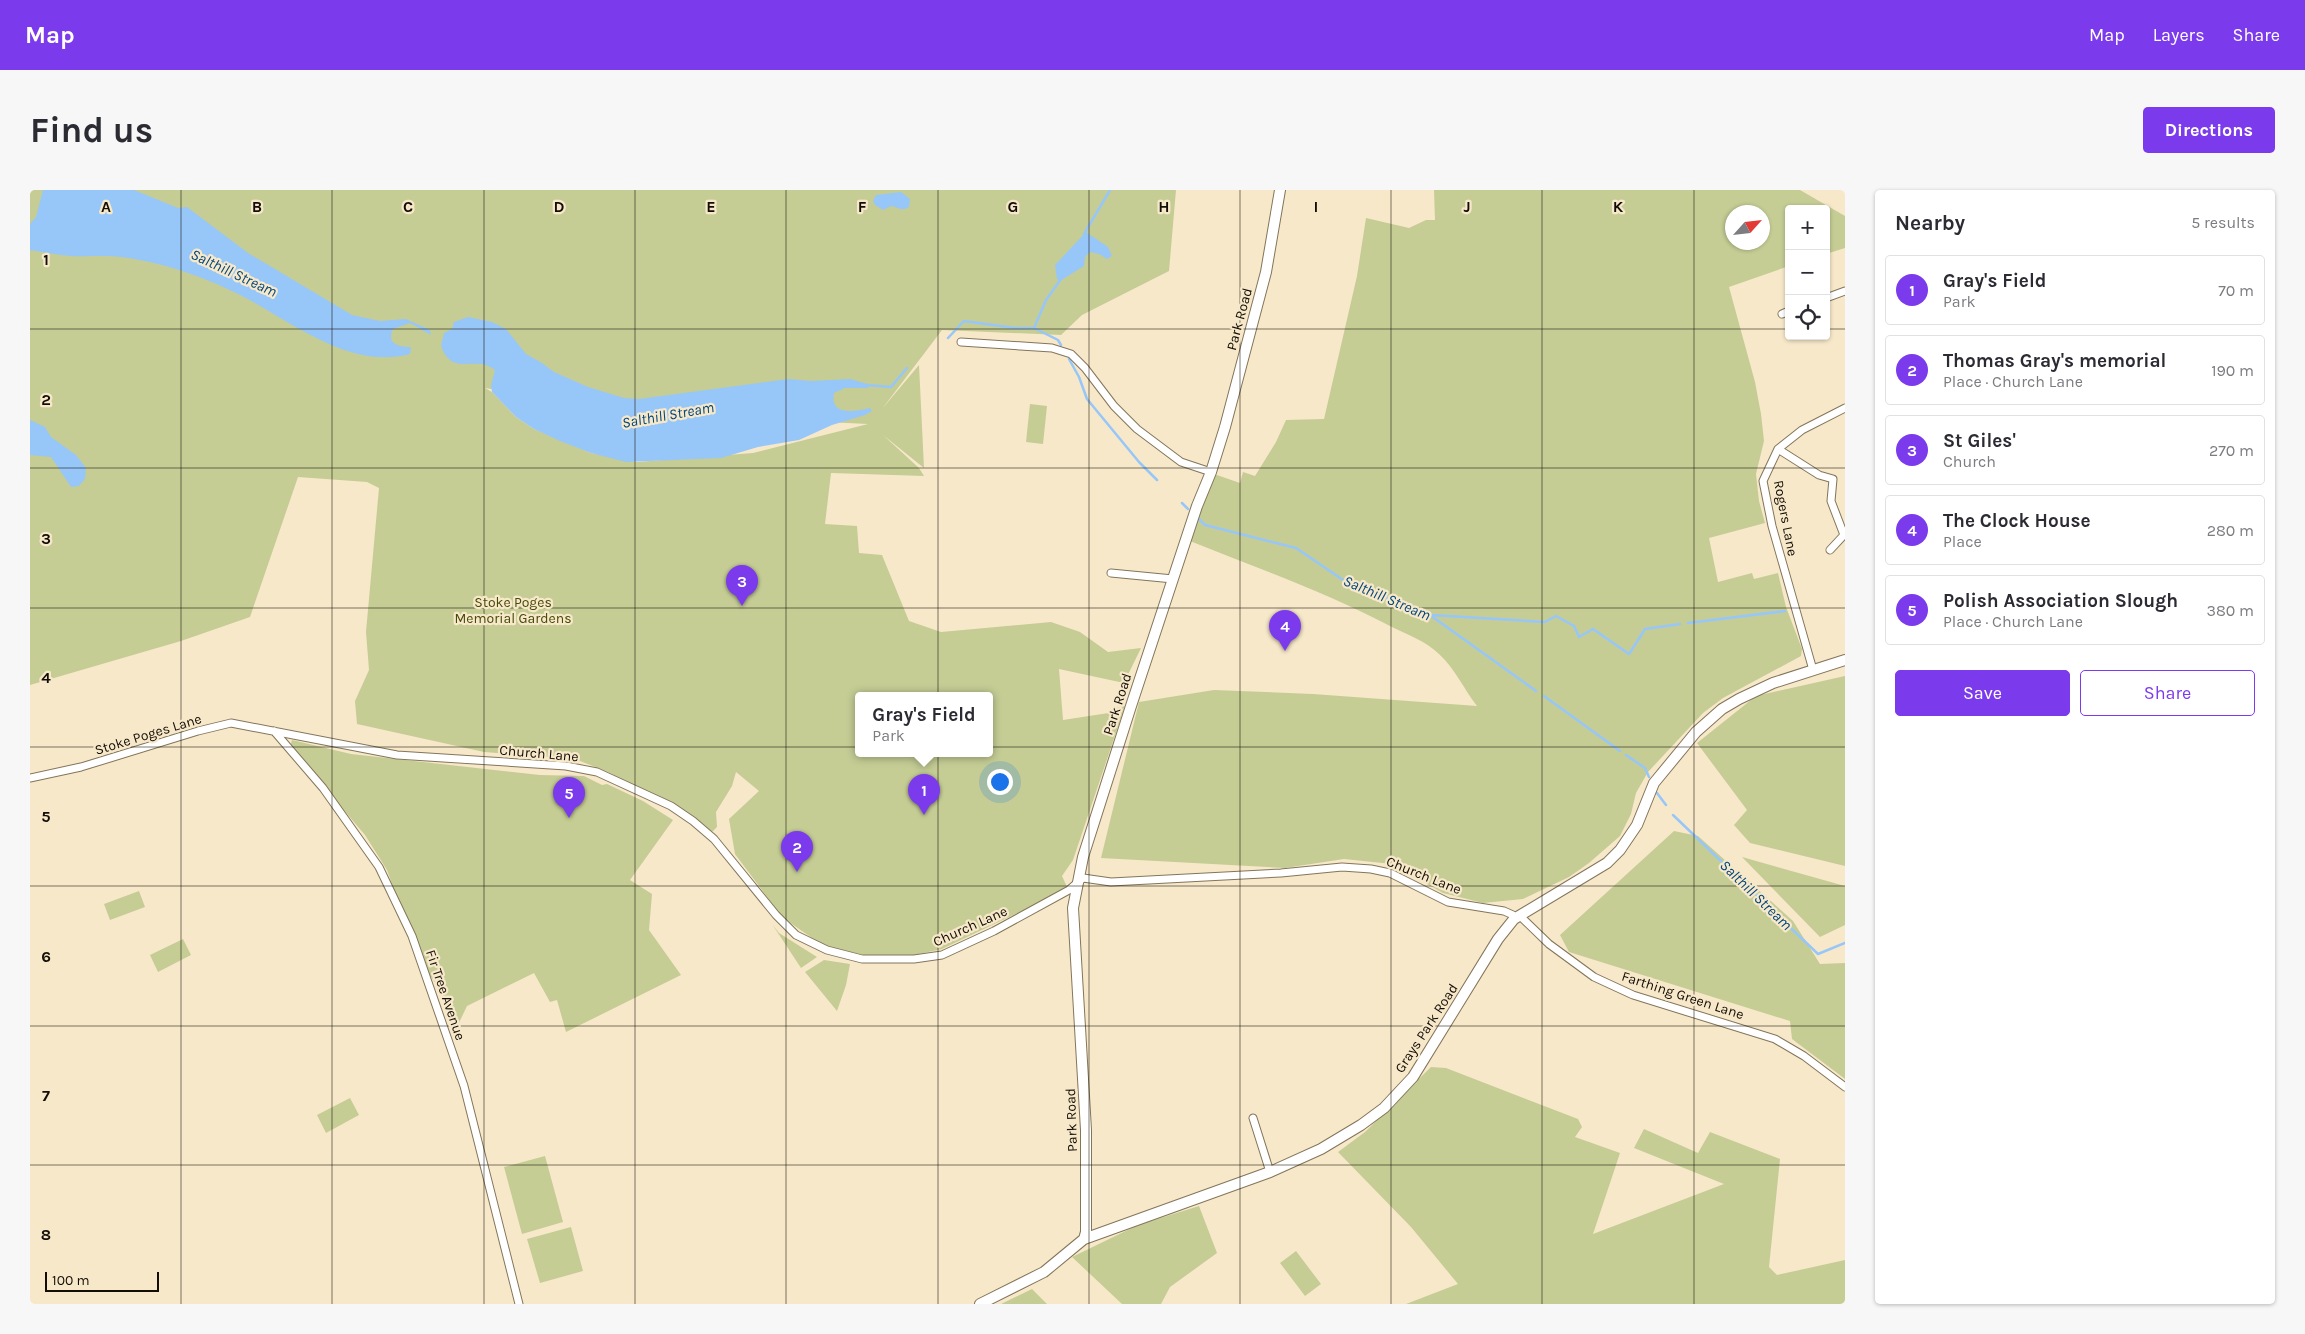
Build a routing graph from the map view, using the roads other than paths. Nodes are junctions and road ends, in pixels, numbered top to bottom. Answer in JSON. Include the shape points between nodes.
{"nodes":[{"id":1,"x":1280,"y":190,"type":"edge"},
{"id":2,"x":1845,"y":291,"type":"edge"},
{"id":3,"x":1830,"y":297,"type":"edge"},
{"id":4,"x":961,"y":342,"type":"dead end"},
{"id":5,"x":1845,"y":408,"type":"edge"},
{"id":6,"x":1778,"y":449,"type":"junction"},
{"id":7,"x":1211,"y":472,"type":"junction"},
{"id":8,"x":1830,"y":550,"type":"dead end"},
{"id":9,"x":1112,"y":573,"type":"dead end"},
{"id":10,"x":1173,"y":578,"type":"junction"},
{"id":11,"x":1845,"y":660,"type":"edge"},
{"id":12,"x":1813,"y":670,"type":"junction"},
{"id":13,"x":274,"y":730,"type":"junction"},
{"id":14,"x":30,"y":778,"type":"edge"},
{"id":15,"x":1078,"y":881,"type":"junction"},
{"id":16,"x":1517,"y":918,"type":"junction"},
{"id":17,"x":1845,"y":1087,"type":"edge"},
{"id":18,"x":1253,"y":1118,"type":"dead end"},
{"id":19,"x":1270,"y":1172,"type":"junction"},
{"id":20,"x":1084,"y":1239,"type":"junction"},
{"id":21,"x":519,"y":1304,"type":"edge"},
{"id":22,"x":980,"y":1304,"type":"edge"}],
"edges":[{"from":1,"to":7,"type":"main road","name":"Park Road","via":[[1266,272]]},
{"from":2,"to":3,"type":"street"},
{"from":4,"to":7,"type":"street","via":[[1052,348],[1071,354],[1137,429],[1181,462]]},
{"from":5,"to":6,"type":"street","name":"Rogers Lane","via":[[1802,430]]},
{"from":6,"to":8,"type":"street","via":[[1819,475],[1833,480],[1831,501],[1844,535]]},
{"from":6,"to":12,"type":"street","name":"Rogers Lane","via":[[1763,481],[1779,553]]},
{"from":7,"to":10,"type":"main road","name":"Park Road"},
{"from":9,"to":10,"type":"street"},
{"from":10,"to":15,"type":"main road","name":"Park Road"},
{"from":11,"to":12,"type":"main road","name":"Grays Park Road"},
{"from":12,"to":16,"type":"main road","name":"Grays Park Road","via":[[1759,688],[1722,709],[1696,732],[1654,783],[1637,825],[1613,856],[1590,874]]},
{"from":13,"to":14,"type":"street","name":"Stoke Poges Lane","via":[[231,723],[198,730],[81,767]]},
{"from":13,"to":15,"type":"street","name":"Church Lane","via":[[397,755],[566,766],[597,772],[671,806],[693,821],[714,839],[776,916],[796,935],[827,950],[862,959],[914,959],[942,955],[994,931],[1069,890]]},
{"from":13,"to":21,"type":"street","name":"Fir Tree Avenue","via":[[323,788],[379,867],[412,936],[464,1086]]},
{"from":15,"to":16,"type":"street","name":"Church Lane","via":[[1083,878],[1112,882],[1342,867],[1371,868],[1390,873],[1448,902],[1504,911]]},
{"from":15,"to":20,"type":"main road","name":"Park Road","via":[[1074,908],[1086,1130]]},
{"from":16,"to":17,"type":"street","name":"Farthing Green Lane","via":[[1594,977],[1633,994],[1775,1039]]},
{"from":16,"to":19,"type":"main road","name":"Grays Park Road","via":[[1498,939],[1413,1077],[1384,1108],[1321,1149]]},
{"from":18,"to":19,"type":"street"},
{"from":19,"to":20,"type":"main road","name":"Grays Park Road"},
{"from":20,"to":22,"type":"main road","name":"Grays Park Road","via":[[1044,1272]]}]}
